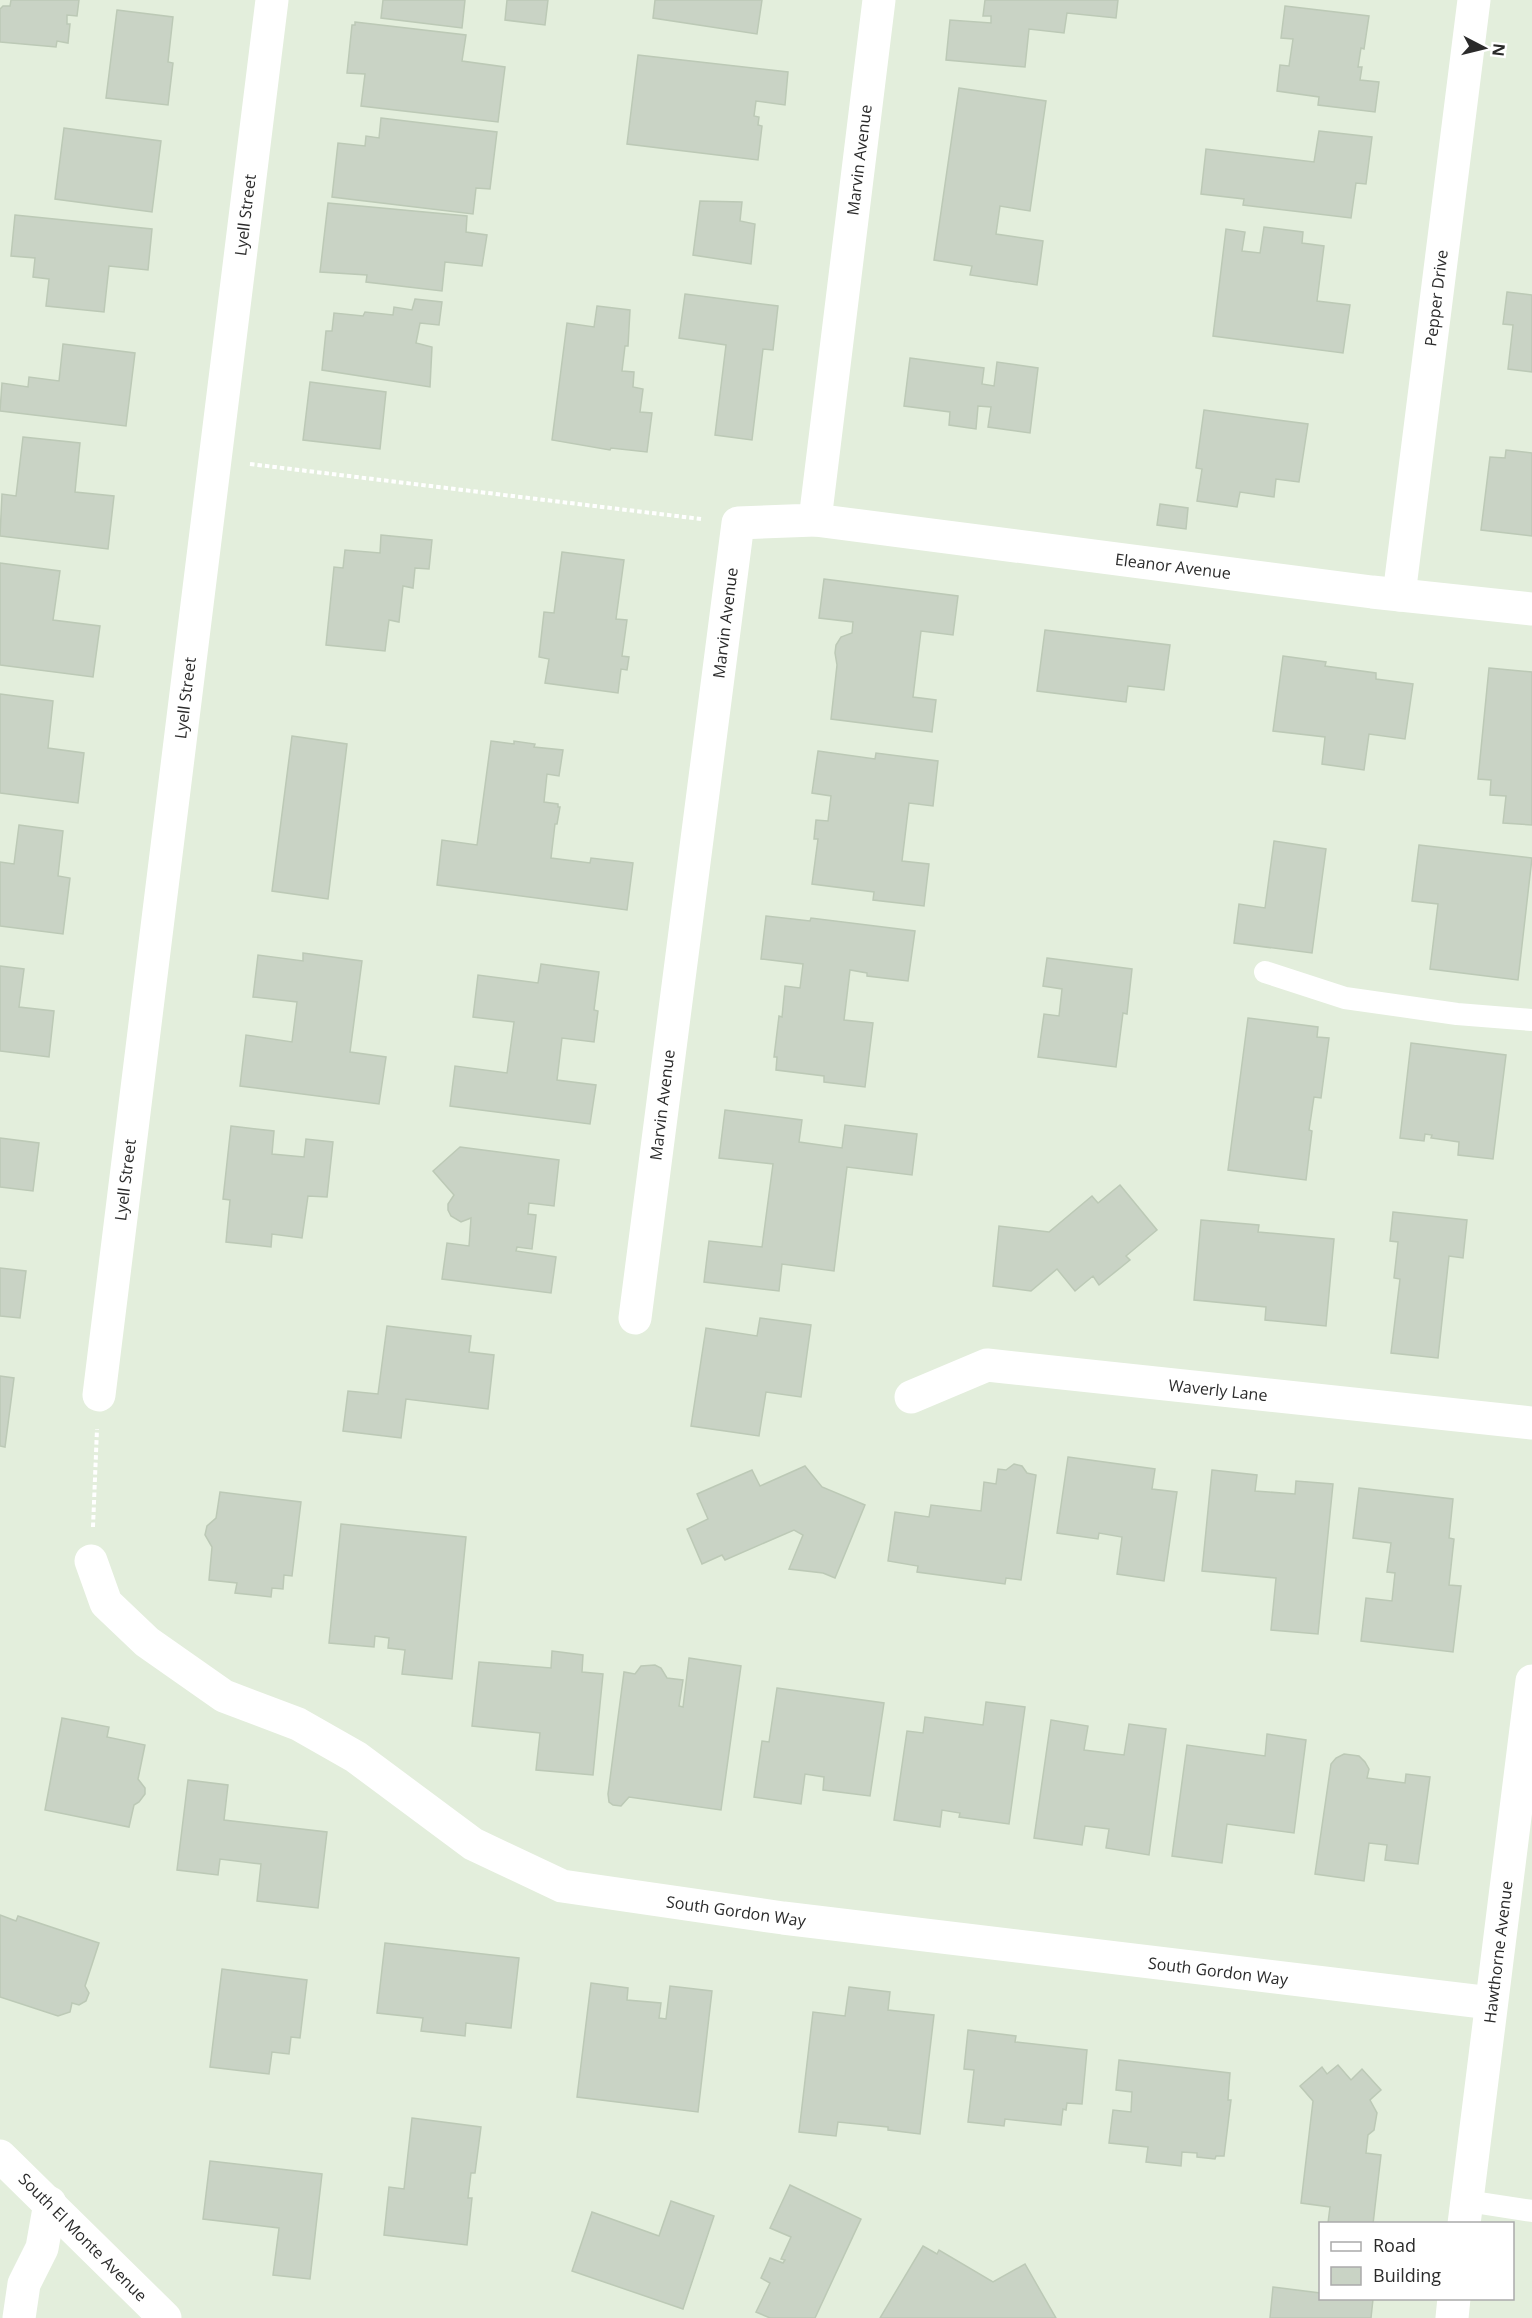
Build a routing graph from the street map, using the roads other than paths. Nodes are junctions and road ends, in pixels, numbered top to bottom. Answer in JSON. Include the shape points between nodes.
{"nodes":[{"id":1,"x":272,"y":0,"type":"edge"},
{"id":2,"x":879,"y":0,"type":"edge"},
{"id":3,"x":1474,"y":0,"type":"edge"},
{"id":4,"x":815,"y":520,"type":"junction"},
{"id":5,"x":1399,"y":595,"type":"junction"},
{"id":6,"x":1532,"y":609,"type":"edge"},
{"id":7,"x":1265,"y":972,"type":"dead end"},
{"id":8,"x":1532,"y":1020,"type":"edge"},
{"id":9,"x":635,"y":1318,"type":"dead end"},
{"id":10,"x":99,"y":1395,"type":"road end"},
{"id":11,"x":911,"y":1397,"type":"dead end"},
{"id":12,"x":1532,"y":1423,"type":"edge"},
{"id":13,"x":91,"y":1561,"type":"road end"},
{"id":14,"x":1532,"y":1681,"type":"edge"},
{"id":15,"x":1526,"y":1780,"type":"edge"},
{"id":16,"x":1491,"y":2003,"type":"junction"},
{"id":17,"x":0,"y":2156,"type":"edge"},
{"id":18,"x":50,"y":2203,"type":"junction"},
{"id":19,"x":1532,"y":2211,"type":"edge"},
{"id":20,"x":1465,"y":2212,"type":"edge"},
{"id":21,"x":1454,"y":2300,"type":"edge"},
{"id":22,"x":19,"y":2318,"type":"edge"},
{"id":23,"x":165,"y":2318,"type":"edge"},
{"id":24,"x":1452,"y":2318,"type":"edge"}],
"edges":[{"from":1,"to":10,"type":"street","name":"Lyell Street"},
{"from":2,"to":4,"type":"street","name":"Marvin Avenue"},
{"from":3,"to":5,"type":"street","name":"Pepper Drive"},
{"from":4,"to":5,"type":"street","name":"Eleanor Avenue"},
{"from":4,"to":9,"type":"street","name":"Marvin Avenue","via":[[738,523]]},
{"from":5,"to":6,"type":"street","name":"Eleanor Avenue"},
{"from":7,"to":8,"type":"lane","via":[[1345,998]]},
{"from":11,"to":12,"type":"street","name":"Waverly Lane","via":[[987,1365]]},
{"from":13,"to":16,"type":"street","name":"South Gordon Way","via":[[106,1604],[147,1642],[224,1696],[298,1724],[356,1757],[473,1844],[562,1886],[783,1918]]},
{"from":14,"to":15,"type":"street","name":"Hawthorne Avenue"},
{"from":15,"to":16,"type":"street","name":"Hawthorne Avenue"},
{"from":16,"to":20,"type":"street","name":"Hawthorne Avenue"},
{"from":17,"to":18,"type":"street","name":"South El Monte Avenue"},
{"from":18,"to":22,"type":"street","via":[[42,2248],[24,2284]]},
{"from":18,"to":23,"type":"street","name":"South El Monte Avenue"},
{"from":19,"to":20,"type":"lane"},
{"from":21,"to":24,"type":"street"}]}
